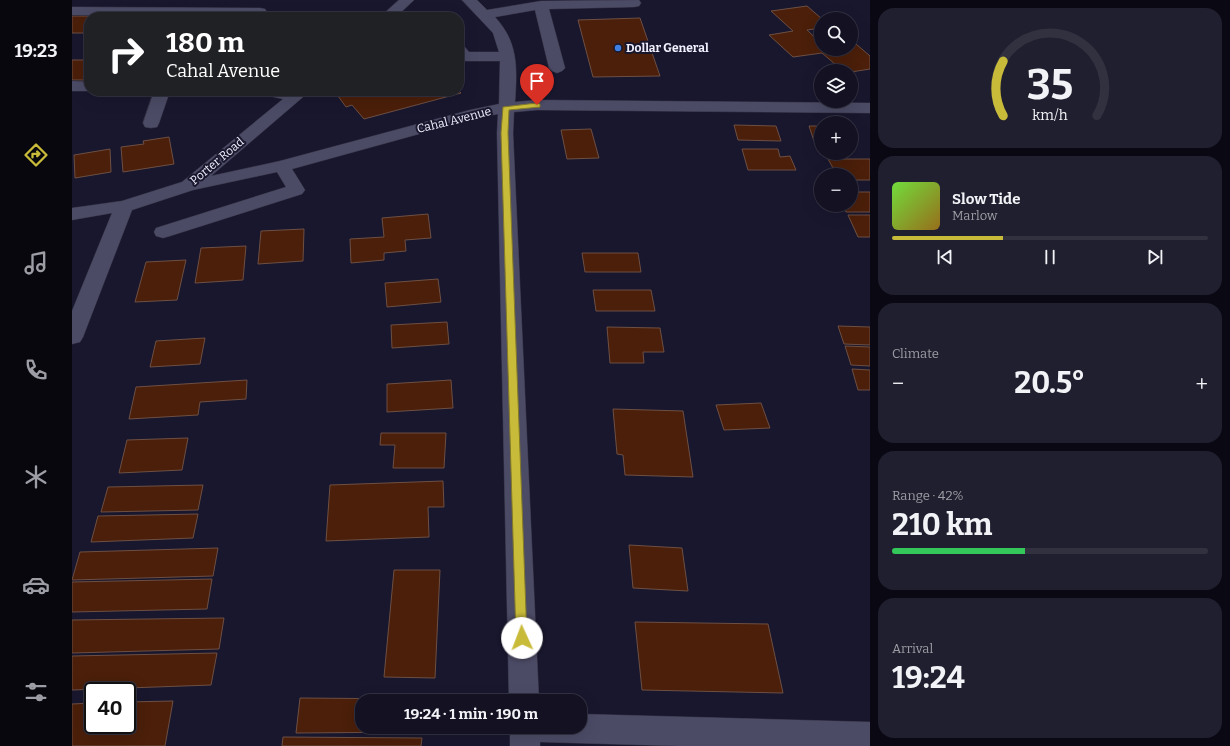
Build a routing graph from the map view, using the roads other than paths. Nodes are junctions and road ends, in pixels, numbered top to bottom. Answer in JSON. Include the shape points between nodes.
{"nodes":[{"id":1,"x":407,"y":0,"type":"edge"},
{"id":2,"x":634,"y":3,"type":"dead end"},
{"id":3,"x":541,"y":5,"type":"junction"},
{"id":4,"x":476,"y":8,"type":"edge"},
{"id":5,"x":72,"y":11,"type":"edge"},
{"id":6,"x":260,"y":12,"type":"edge"},
{"id":7,"x":394,"y":12,"type":"edge"},
{"id":8,"x":464,"y":55,"type":"edge"},
{"id":9,"x":507,"y":56,"type":"junction"},
{"id":10,"x":557,"y":68,"type":"dead end"},
{"id":11,"x":72,"y":86,"type":"edge"},
{"id":12,"x":84,"y":87,"type":"edge"},
{"id":13,"x":160,"y":96,"type":"edge"},
{"id":14,"x":295,"y":96,"type":"edge"},
{"id":15,"x":506,"y":108,"type":"junction"},
{"id":16,"x":870,"y":108,"type":"edge"},
{"id":17,"x":151,"y":123,"type":"dead end"},
{"id":18,"x":282,"y":166,"type":"junction"},
{"id":19,"x":188,"y":186,"type":"junction"},
{"id":20,"x":124,"y":206,"type":"junction"},
{"id":21,"x":72,"y":214,"type":"edge"},
{"id":22,"x":163,"y":232,"type":"dead end"},
{"id":23,"x":72,"y":337,"type":"edge"},
{"id":24,"x":524,"y":694,"type":"edge"},
{"id":25,"x":587,"y":729,"type":"edge"},
{"id":26,"x":525,"y":734,"type":"edge"},
{"id":27,"x":870,"y":737,"type":"edge"},
{"id":28,"x":525,"y":746,"type":"edge"}],
"edges":[{"from":1,"to":7,"type":"street"},
{"from":2,"to":3,"type":"street"},
{"from":3,"to":4,"type":"street"},
{"from":3,"to":10,"type":"street"},
{"from":4,"to":9,"type":"street","via":[[501,34]]},
{"from":5,"to":6,"type":"street"},
{"from":8,"to":9,"type":"street"},
{"from":9,"to":15,"type":"street"},
{"from":11,"to":12,"type":"street"},
{"from":13,"to":17,"type":"street"},
{"from":14,"to":19,"type":"street","name":"Porter Road"},
{"from":15,"to":16,"type":"street","name":"Cahal Avenue","via":[[537,105]]},
{"from":15,"to":18,"type":"street","name":"Cahal Avenue","via":[[476,113]]},
{"from":15,"to":24,"type":"street","via":[[504,133]]},
{"from":18,"to":19,"type":"street","name":"Cahal Avenue"},
{"from":18,"to":22,"type":"street","via":[[296,190]]},
{"from":19,"to":20,"type":"street","name":"Porter Road"},
{"from":20,"to":21,"type":"street","name":"Porter Road"},
{"from":20,"to":23,"type":"street"},
{"from":25,"to":27,"type":"street"},
{"from":26,"to":28,"type":"street"}]}
